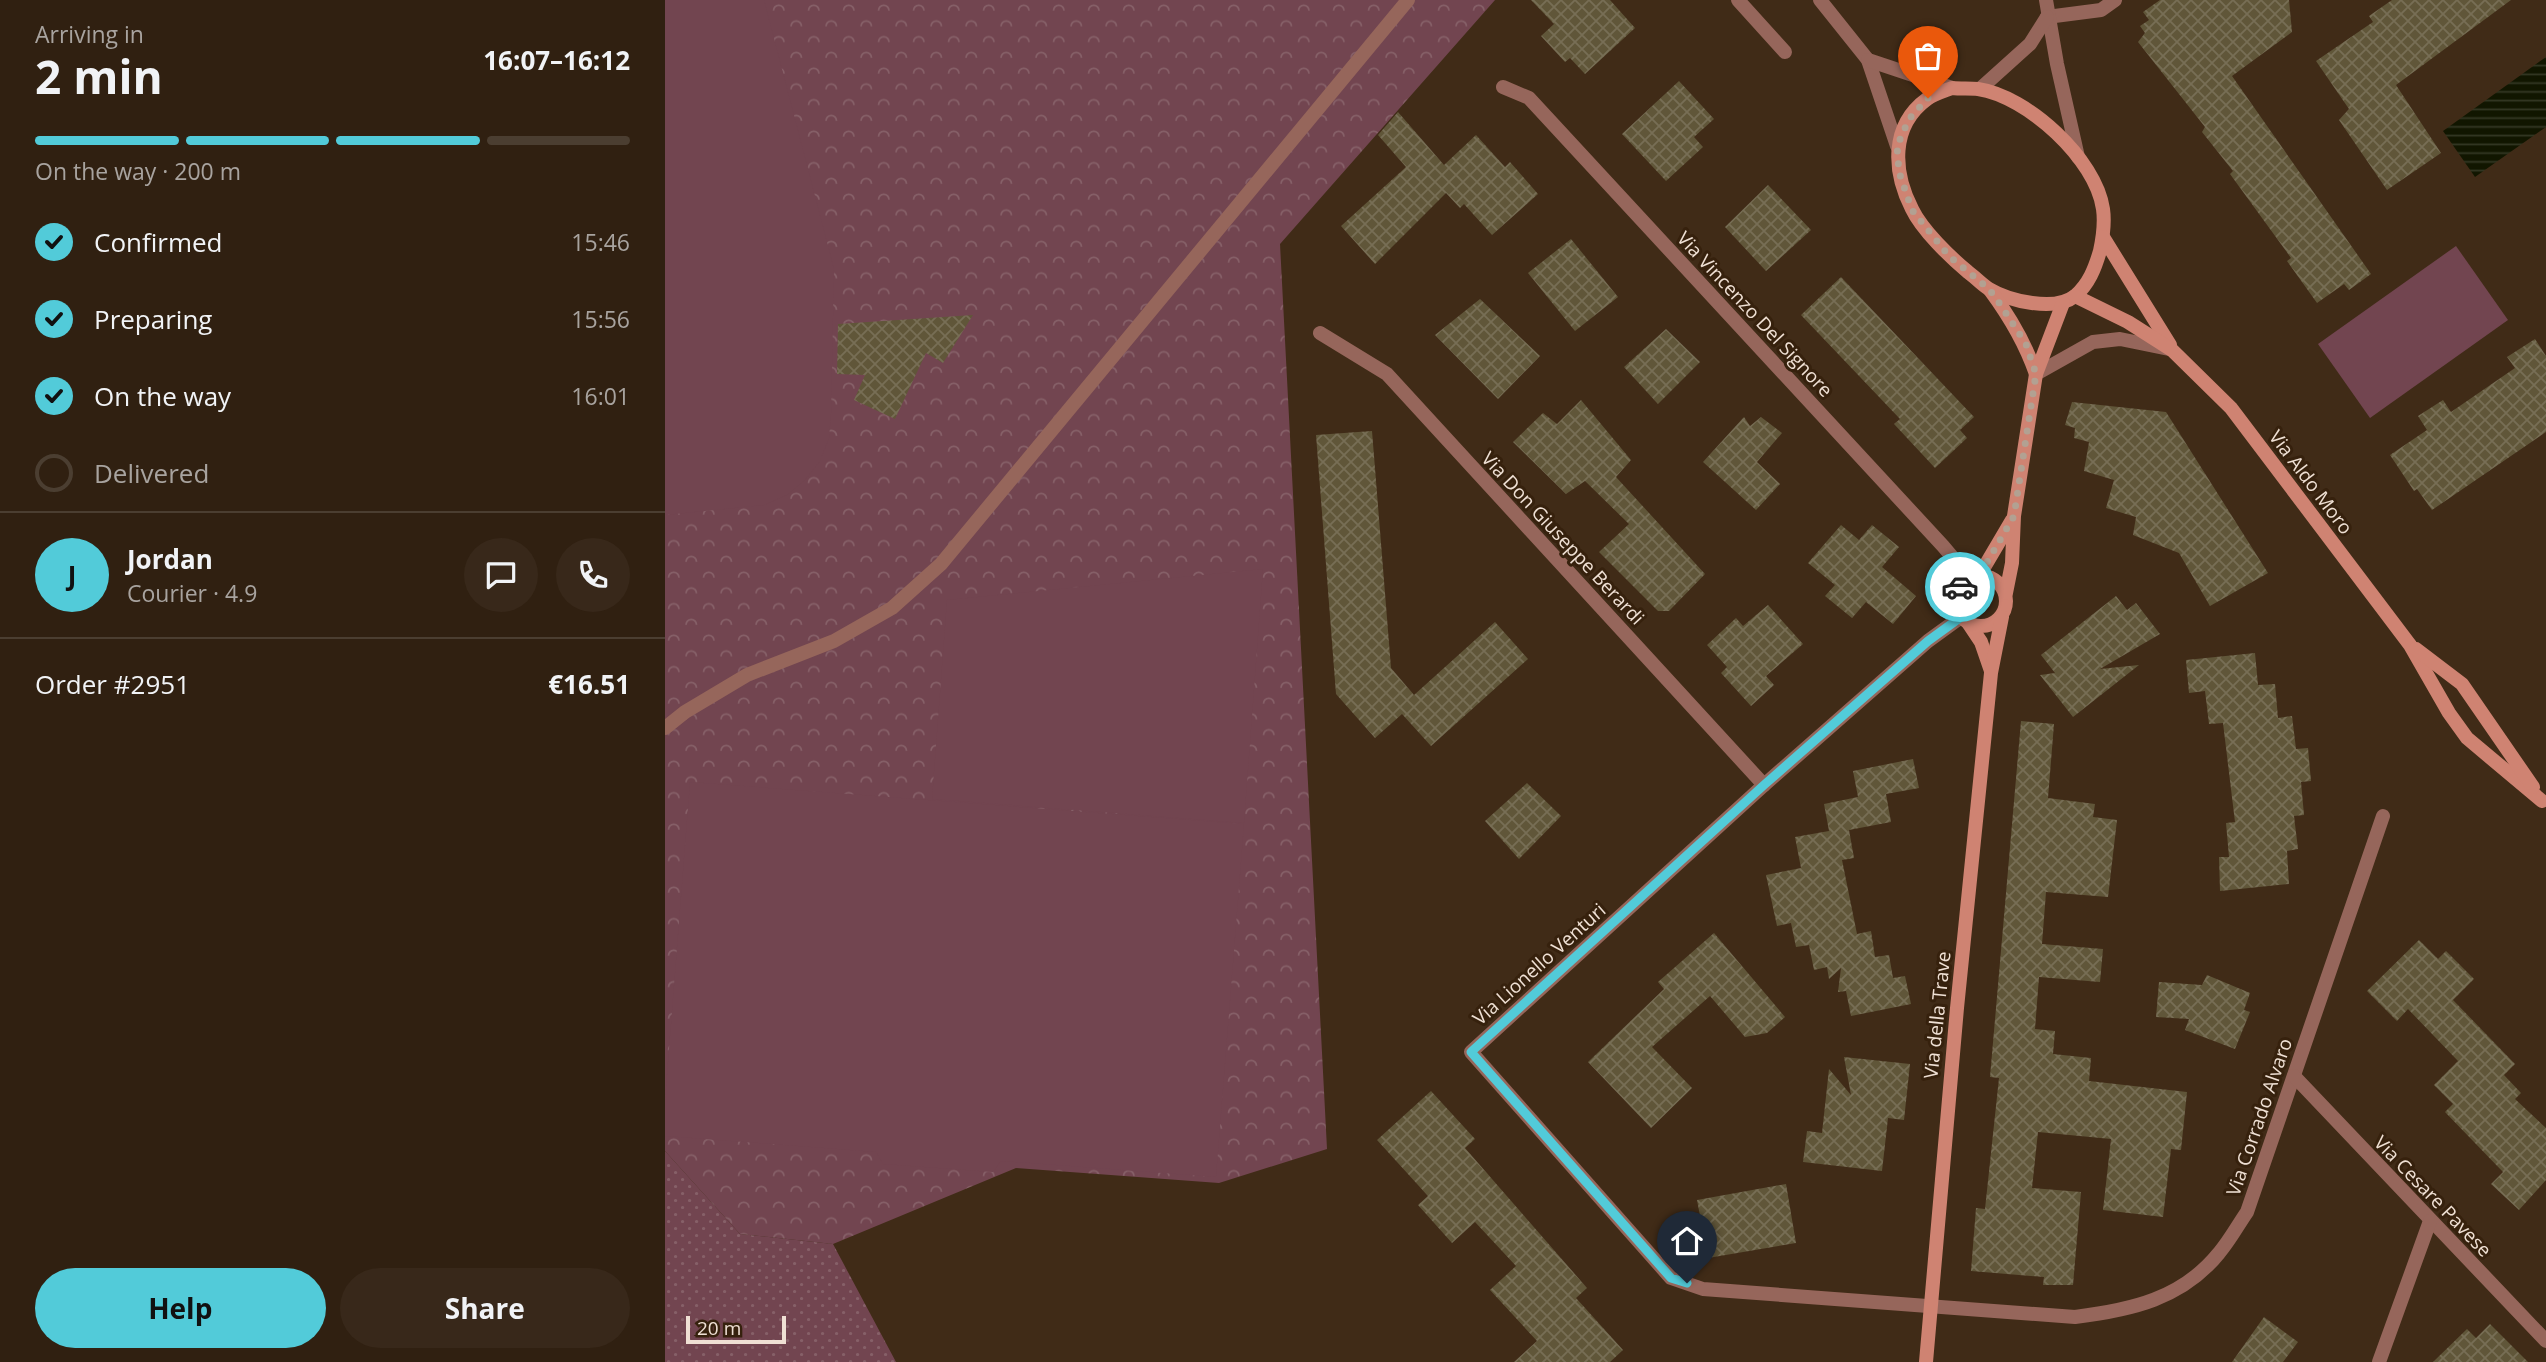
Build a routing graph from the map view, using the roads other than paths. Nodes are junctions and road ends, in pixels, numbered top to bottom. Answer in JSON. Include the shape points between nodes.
{"nodes":[{"id":1,"x":1408,"y":0,"type":"edge"},
{"id":2,"x":1738,"y":0,"type":"edge"},
{"id":3,"x":1820,"y":0,"type":"edge"},
{"id":4,"x":2046,"y":0,"type":"edge"},
{"id":5,"x":2115,"y":0,"type":"edge"},
{"id":6,"x":2047,"y":17,"type":"junction"},
{"id":7,"x":1785,"y":52,"type":"dead end"},
{"id":8,"x":1868,"y":60,"type":"junction"},
{"id":9,"x":1503,"y":88,"type":"dead end"},
{"id":10,"x":1952,"y":88,"type":"junction"},
{"id":11,"x":1980,"y":89,"type":"junction"},
{"id":12,"x":1897,"y":146,"type":"junction"},
{"id":13,"x":2078,"y":157,"type":"junction"},
{"id":14,"x":2103,"y":237,"type":"junction"},
{"id":15,"x":1989,"y":289,"type":"junction"},
{"id":16,"x":2069,"y":299,"type":"junction"},
{"id":17,"x":1320,"y":333,"type":"dead end"},
{"id":18,"x":2172,"y":349,"type":"junction"},
{"id":19,"x":2036,"y":374,"type":"junction"},
{"id":20,"x":2014,"y":516,"type":"junction"},
{"id":21,"x":1974,"y":577,"type":"junction"},
{"id":22,"x":2006,"y":593,"type":"junction"},
{"id":23,"x":2002,"y":617,"type":"junction"},
{"id":24,"x":1965,"y":621,"type":"junction"},
{"id":25,"x":2410,"y":645,"type":"junction"},
{"id":26,"x":1991,"y":673,"type":"junction"},
{"id":27,"x":665,"y":728,"type":"edge"},
{"id":28,"x":1764,"y":785,"type":"junction"},
{"id":29,"x":2544,"y":803,"type":"edge"},
{"id":30,"x":2383,"y":816,"type":"dead end"},
{"id":31,"x":2294,"y":1076,"type":"junction"},
{"id":32,"x":2430,"y":1221,"type":"junction"},
{"id":33,"x":1929,"y":1307,"type":"junction"},
{"id":34,"x":2546,"y":1341,"type":"edge"},
{"id":35,"x":1926,"y":1362,"type":"edge"},
{"id":36,"x":2379,"y":1362,"type":"edge"}],
"edges":[{"from":1,"to":27,"type":"street","via":[[941,564],[892,608],[834,641],[747,675]]},
{"from":2,"to":7,"type":"street"},
{"from":3,"to":8,"type":"street"},
{"from":4,"to":6,"type":"street","name":"Via della Trave"},
{"from":5,"to":6,"type":"street","via":[[2101,10]]},
{"from":6,"to":11,"type":"street","via":[[2030,44]]},
{"from":6,"to":13,"type":"street","name":"Via della Trave"},
{"from":8,"to":10,"type":"street"},
{"from":8,"to":12,"type":"street"},
{"from":9,"to":21,"type":"street","name":"Via Vincenzo Del Signore","via":[[1529,98]]},
{"from":10,"to":11,"type":"main road","name":"Via della Trave"},
{"from":10,"to":12,"type":"main road","via":[[1928,98],[1909,119]]},
{"from":11,"to":13,"type":"main road","name":"Via della Trave","via":[[2015,102],[2046,122]]},
{"from":12,"to":15,"type":"main road","name":"Via della Trave","via":[[1899,172],[1912,210],[1949,256]]},
{"from":13,"to":14,"type":"main road","name":"Via della Trave","via":[[2103,207]]},
{"from":14,"to":16,"type":"main road","name":"Via della Trave","via":[[2093,275]]},
{"from":14,"to":18,"type":"main road","name":"Via Aldo Moro"},
{"from":15,"to":16,"type":"main road","name":"Via della Trave","via":[[2044,305]]},
{"from":15,"to":19,"type":"main road","name":"Via della Trave","via":[[2026,344]]},
{"from":16,"to":18,"type":"main road","name":"Via Aldo Moro","via":[[2128,321]]},
{"from":16,"to":19,"type":"main road","name":"Via della Trave"},
{"from":17,"to":28,"type":"street","name":"Via Don Giuseppe Berardi","via":[[1387,374]]},
{"from":18,"to":19,"type":"street","via":[[2120,340],[2094,342]]},
{"from":18,"to":25,"type":"main road","name":"Via Aldo Moro","via":[[2231,408]]},
{"from":19,"to":20,"type":"main road","name":"Via della Trave"},
{"from":20,"to":21,"type":"main road","name":"Via della Trave"},
{"from":20,"to":22,"type":"main road","name":"Via della Trave"},
{"from":21,"to":22,"type":"main road","via":[[1990,577]]},
{"from":21,"to":24,"type":"main road","name":"Via della Trave","via":[[1956,596]]},
{"from":22,"to":23,"type":"main road","name":"Via della Trave"},
{"from":23,"to":24,"type":"main road","via":[[1981,627]]},
{"from":23,"to":26,"type":"main road","name":"Via della Trave"},
{"from":24,"to":26,"type":"main road","name":"Via della Trave","via":[[1981,642]]},
{"from":24,"to":28,"type":"street","name":"Via Lionello Venturi","via":[[1928,641]]},
{"from":25,"to":29,"type":"main road","name":"Via Aldo Moro","via":[[2462,684]]},
{"from":25,"to":29,"type":"main road","name":"Via Aldo Moro","via":[[2467,738]]},
{"from":26,"to":33,"type":"main road","name":"Via della Trave"},
{"from":28,"to":33,"type":"street","name":"Via Lionello Venturi","via":[[1471,1052],[1671,1278],[1703,1289]]},
{"from":30,"to":31,"type":"street","name":"Via Corrado Alvaro"},
{"from":31,"to":32,"type":"street","name":"Via Cesare Pavese"},
{"from":31,"to":33,"type":"street","name":"Via Corrado Alvaro","via":[[2246,1212],[2220,1252],[2169,1294],[2124,1310],[2075,1317]]},
{"from":32,"to":34,"type":"street","name":"Via Cesare Pavese"},
{"from":32,"to":36,"type":"street"},
{"from":33,"to":35,"type":"main road","name":"Via della Trave"}]}
